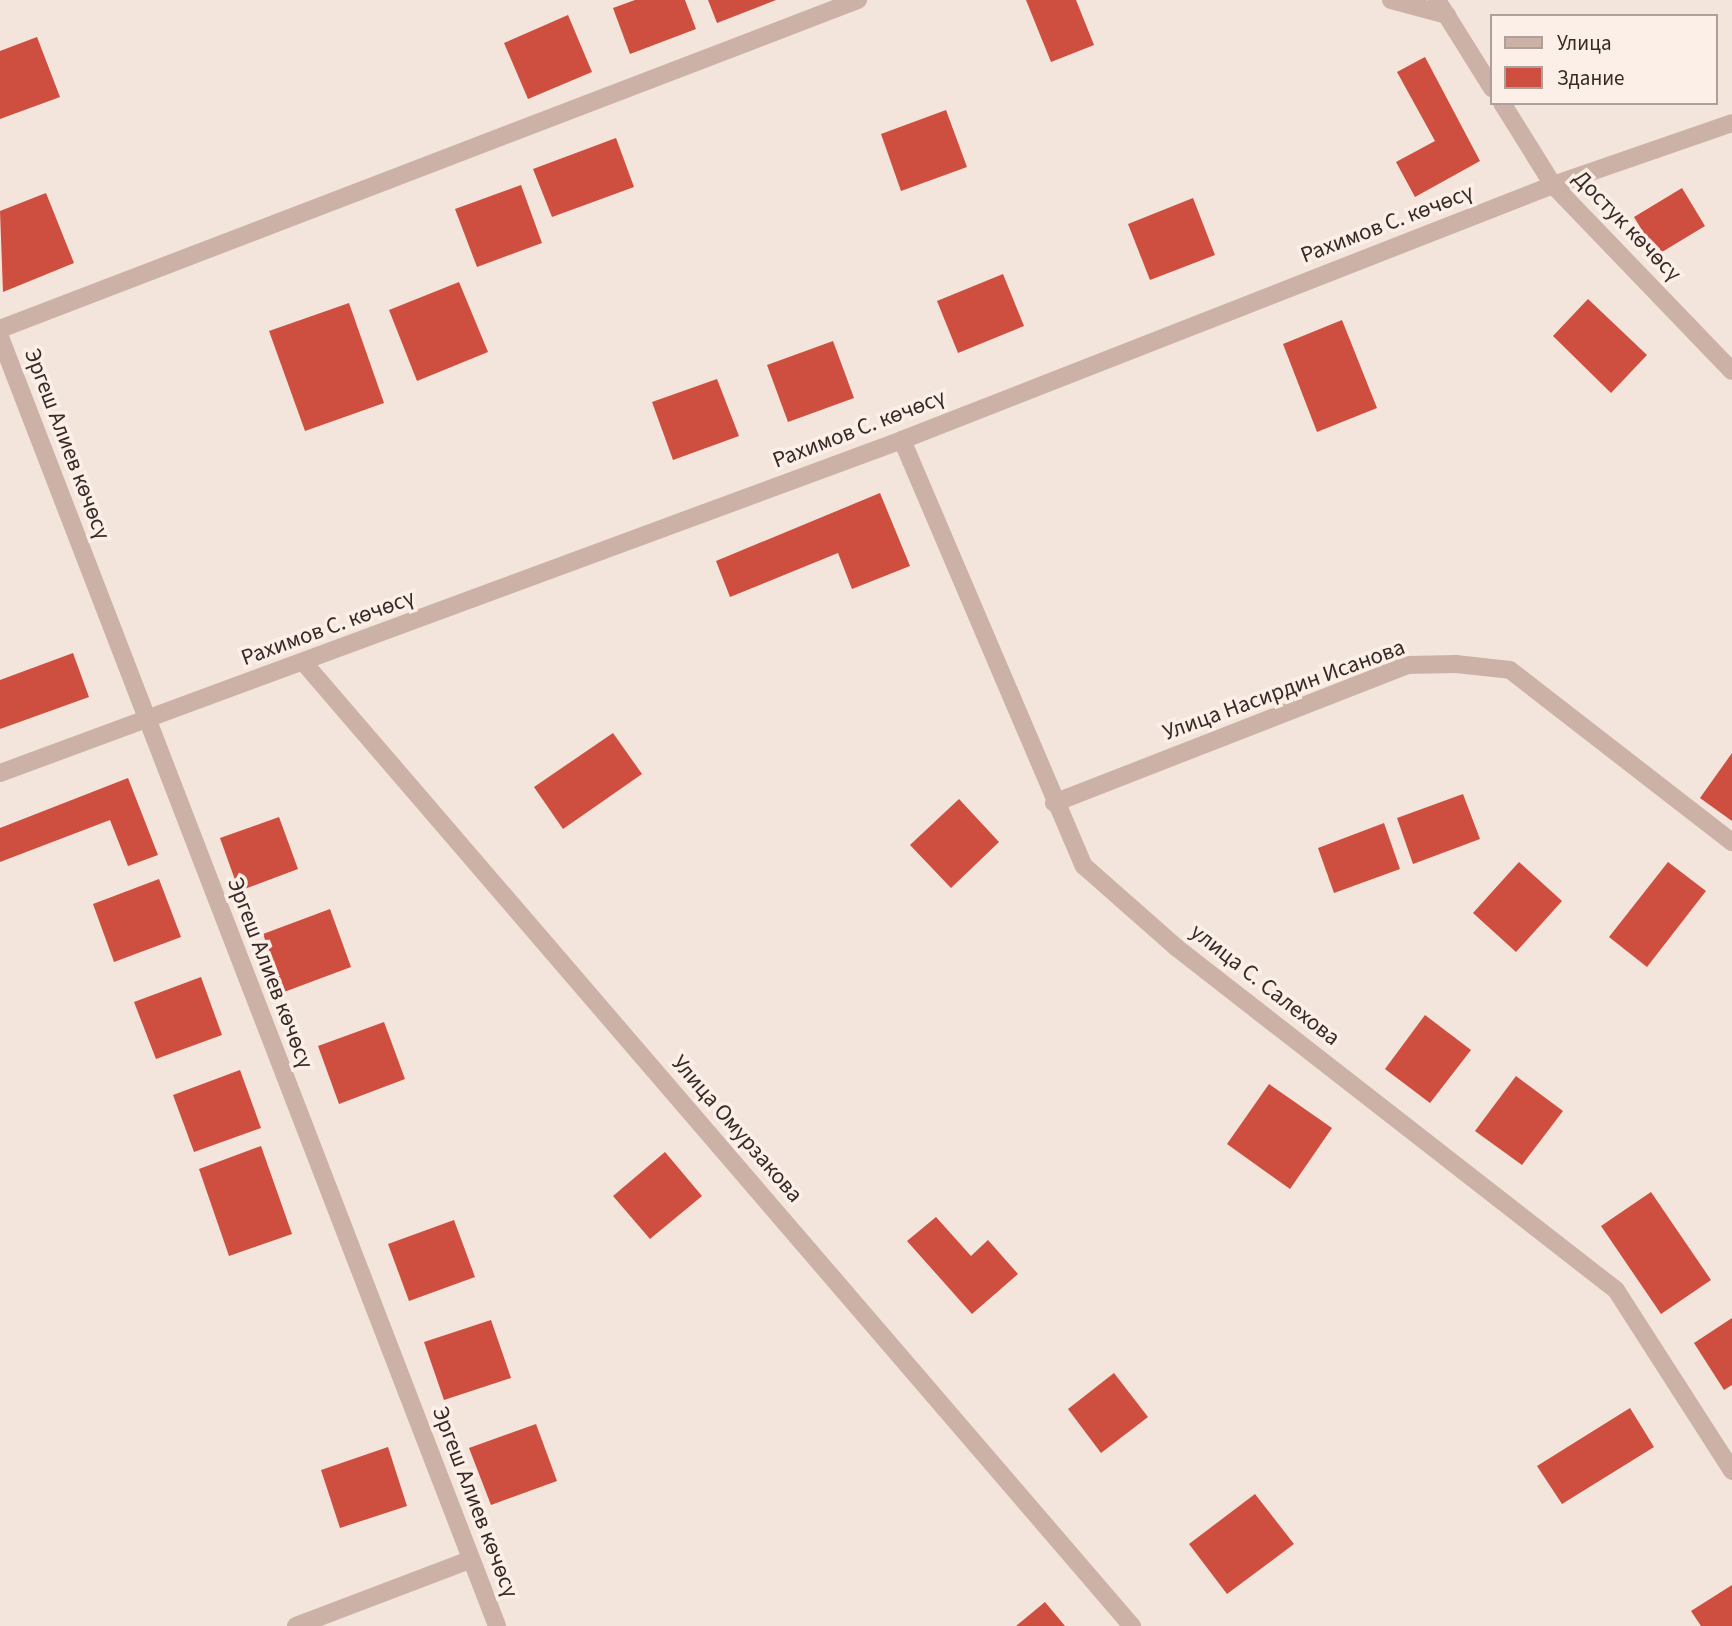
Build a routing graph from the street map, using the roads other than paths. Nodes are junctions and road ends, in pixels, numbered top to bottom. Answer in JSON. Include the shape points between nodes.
{"nodes":[{"id":1,"x":858,"y":0,"type":"edge"},
{"id":2,"x":1391,"y":0,"type":"edge"},
{"id":3,"x":1442,"y":8,"type":"edge"},
{"id":4,"x":1490,"y":85,"type":"edge"},
{"id":5,"x":1503,"y":105,"type":"edge"},
{"id":6,"x":1732,"y":122,"type":"edge"},
{"id":7,"x":1553,"y":185,"type":"junction"},
{"id":8,"x":0,"y":329,"type":"edge"},
{"id":9,"x":0,"y":337,"type":"edge"},
{"id":10,"x":1732,"y":371,"type":"edge"},
{"id":11,"x":902,"y":440,"type":"junction"},
{"id":12,"x":305,"y":664,"type":"junction"},
{"id":13,"x":146,"y":719,"type":"junction"},
{"id":14,"x":0,"y":773,"type":"edge"},
{"id":15,"x":1054,"y":803,"type":"junction"},
{"id":16,"x":1732,"y":842,"type":"edge"},
{"id":17,"x":1732,"y":1471,"type":"edge"},
{"id":18,"x":470,"y":1560,"type":"junction"},
{"id":19,"x":296,"y":1626,"type":"edge"},
{"id":20,"x":497,"y":1626,"type":"edge"},
{"id":21,"x":1132,"y":1626,"type":"edge"}],
"edges":[{"from":1,"to":8,"type":"street"},
{"from":2,"to":3,"type":"street"},
{"from":3,"to":4,"type":"street"},
{"from":5,"to":7,"type":"street","name":"Достук көчөсү"},
{"from":6,"to":7,"type":"street","name":"Рахимов С. көчөсү"},
{"from":7,"to":10,"type":"street","name":"Достук көчөсү"},
{"from":7,"to":11,"type":"street","name":"Рахимов С. көчөсү"},
{"from":9,"to":13,"type":"street","name":"Эргеш Алиев көчөсү"},
{"from":11,"to":12,"type":"street","name":"Рахимов С. көчөсү"},
{"from":11,"to":15,"type":"street","name":"улица С. Салехова"},
{"from":12,"to":13,"type":"street","name":"Рахимов С. көчөсү"},
{"from":12,"to":21,"type":"street","name":"Улица Омурзакова"},
{"from":13,"to":14,"type":"street","name":"Рахимов С. көчөсү"},
{"from":13,"to":18,"type":"street","name":"Эргеш Алиев көчөсү"},
{"from":15,"to":16,"type":"street","name":"Улица Насирдин Исанова","via":[[1408,665],[1455,664],[1510,670]]},
{"from":15,"to":17,"type":"street","name":"улица С. Салехова","via":[[1084,866],[1177,948],[1616,1290]]},
{"from":18,"to":19,"type":"street"},
{"from":18,"to":20,"type":"street","name":"Эргеш Алиев көчөсү"}]}
